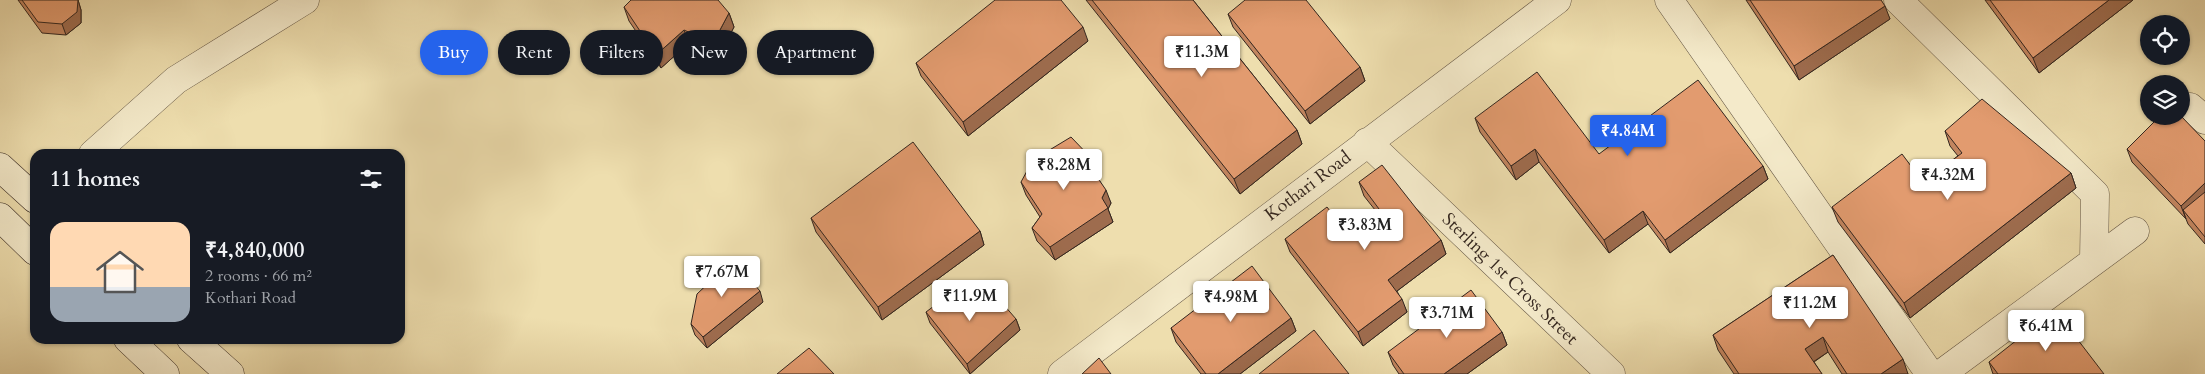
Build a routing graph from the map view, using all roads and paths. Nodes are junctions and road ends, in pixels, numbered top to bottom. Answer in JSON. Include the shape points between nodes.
{"nodes":[{"id":1,"x":305,"y":0,"type":"edge"},
{"id":2,"x":1557,"y":0,"type":"edge"},
{"id":3,"x":1670,"y":0,"type":"edge"},
{"id":4,"x":1898,"y":0,"type":"edge"},
{"id":5,"x":1366,"y":142,"type":"junction"},
{"id":6,"x":100,"y":149,"type":"edge"},
{"id":7,"x":0,"y":167,"type":"edge"},
{"id":8,"x":30,"y":194,"type":"edge"},
{"id":9,"x":0,"y":218,"type":"edge"},
{"id":10,"x":2135,"y":231,"type":"dead end"},
{"id":11,"x":30,"y":246,"type":"edge"},
{"id":12,"x":2094,"y":262,"type":"junction"},
{"id":13,"x":133,"y":344,"type":"edge"},
{"id":14,"x":197,"y":344,"type":"edge"},
{"id":15,"x":165,"y":374,"type":"edge"},
{"id":16,"x":230,"y":374,"type":"edge"},
{"id":17,"x":1062,"y":374,"type":"edge"},
{"id":18,"x":1611,"y":374,"type":"edge"},
{"id":19,"x":1930,"y":374,"type":"edge"},
{"id":20,"x":1941,"y":374,"type":"edge"}],
"edges":[{"from":1,"to":6,"type":"street","via":[[176,80]]},
{"from":2,"to":5,"type":"street","name":"Kothari Road"},
{"from":3,"to":19,"type":"street"},
{"from":4,"to":12,"type":"street","via":[[2095,194]]},
{"from":5,"to":17,"type":"street","name":"Kothari Road"},
{"from":5,"to":18,"type":"street","name":"Sterling 1st Cross Street"},
{"from":7,"to":8,"type":"street"},
{"from":9,"to":11,"type":"street"},
{"from":10,"to":12,"type":"street"},
{"from":12,"to":20,"type":"street"},
{"from":13,"to":15,"type":"street"},
{"from":14,"to":16,"type":"street"}]}
